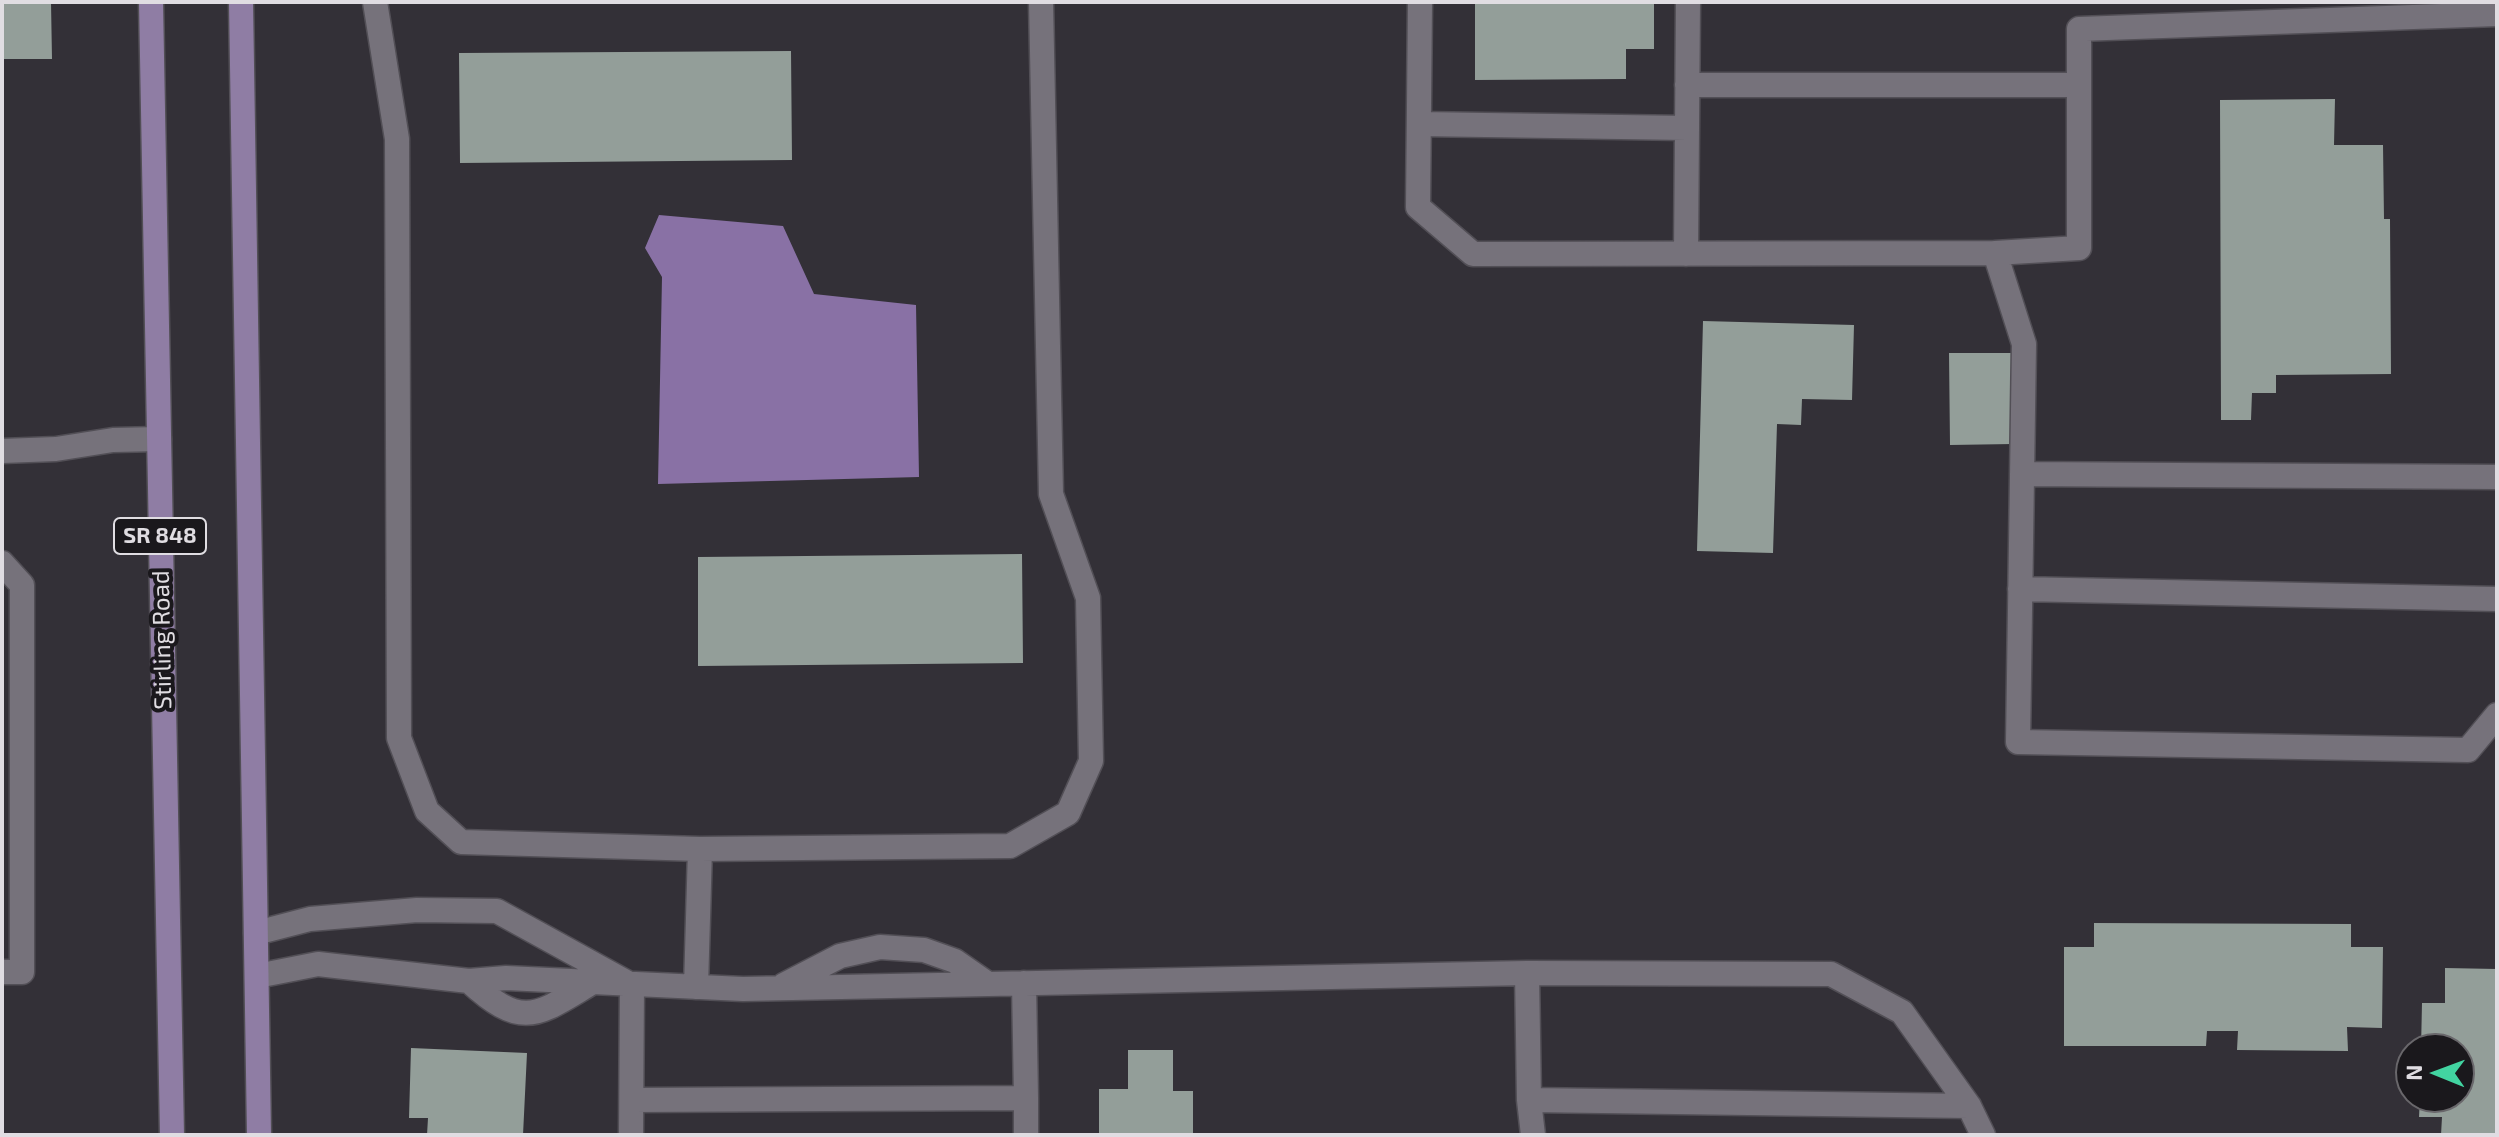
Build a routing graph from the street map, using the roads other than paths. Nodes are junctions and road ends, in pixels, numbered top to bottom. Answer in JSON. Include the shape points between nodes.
{"nodes":[{"id":1,"x":151,"y":2,"type":"edge"},
{"id":2,"x":241,"y":2,"type":"edge"},
{"id":3,"x":375,"y":2,"type":"edge"},
{"id":4,"x":1041,"y":2,"type":"edge"},
{"id":5,"x":1420,"y":2,"type":"edge"},
{"id":6,"x":1688,"y":2,"type":"edge"},
{"id":7,"x":2497,"y":14,"type":"edge"},
{"id":8,"x":1687,"y":85,"type":"junction"},
{"id":9,"x":2079,"y":85,"type":"junction"},
{"id":10,"x":1419,"y":124,"type":"junction"},
{"id":11,"x":1687,"y":128,"type":"junction"},
{"id":12,"x":1995,"y":253,"type":"junction"},
{"id":13,"x":1686,"y":254,"type":"junction"},
{"id":14,"x":159,"y":439,"type":"junction"},
{"id":15,"x":2,"y":451,"type":"edge"},
{"id":16,"x":2022,"y":474,"type":"junction"},
{"id":17,"x":2497,"y":477,"type":"edge"},
{"id":18,"x":2,"y":563,"type":"edge"},
{"id":19,"x":2020,"y":589,"type":"junction"},
{"id":20,"x":2497,"y":599,"type":"edge"},
{"id":21,"x":2497,"y":715,"type":"edge"},
{"id":22,"x":700,"y":849,"type":"junction"},
{"id":23,"x":256,"y":933,"type":"junction"},
{"id":24,"x":2,"y":972,"type":"edge"},
{"id":25,"x":1527,"y":973,"type":"junction"},
{"id":26,"x":257,"y":976,"type":"junction"},
{"id":27,"x":469,"y":981,"type":"junction"},
{"id":28,"x":593,"y":982,"type":"junction"},
{"id":29,"x":1024,"y":983,"type":"junction"},
{"id":30,"x":988,"y":984,"type":"junction"},
{"id":31,"x":632,"y":985,"type":"junction"},
{"id":32,"x":696,"y":987,"type":"junction"},
{"id":33,"x":778,"y":989,"type":"junction"},
{"id":34,"x":1026,"y":1098,"type":"junction"},
{"id":35,"x":632,"y":1100,"type":"junction"},
{"id":36,"x":1529,"y":1100,"type":"junction"},
{"id":37,"x":1969,"y":1106,"type":"junction"},
{"id":38,"x":172,"y":1135,"type":"edge"},
{"id":39,"x":259,"y":1135,"type":"edge"},
{"id":40,"x":631,"y":1135,"type":"edge"},
{"id":41,"x":1026,"y":1135,"type":"edge"},
{"id":42,"x":1533,"y":1135,"type":"edge"},
{"id":43,"x":1983,"y":1135,"type":"edge"}],
"edges":[{"from":1,"to":14,"type":"main road","name":"Stirling Road","number":"SR 848"},
{"from":2,"to":23,"type":"main road"},
{"from":3,"to":22,"type":"lane","via":[[397,139],[399,738],[427,811],[461,842]]},
{"from":4,"to":22,"type":"lane","via":[[1051,494],[1088,598],[1091,761],[1068,813],[1010,846]]},
{"from":5,"to":10,"type":"lane"},
{"from":6,"to":8,"type":"lane"},
{"from":7,"to":9,"type":"lane","via":[[2079,29]]},
{"from":8,"to":9,"type":"lane"},
{"from":8,"to":11,"type":"lane"},
{"from":9,"to":12,"type":"lane","via":[[2079,248]]},
{"from":10,"to":11,"type":"lane"},
{"from":10,"to":13,"type":"lane","via":[[1418,207],[1473,254]]},
{"from":11,"to":13,"type":"lane"},
{"from":12,"to":13,"type":"lane"},
{"from":12,"to":16,"type":"lane","via":[[2024,344]]},
{"from":14,"to":15,"type":"lane"},
{"from":14,"to":38,"type":"main road","name":"Stirling Road","number":"SR 848"},
{"from":16,"to":17,"type":"lane"},
{"from":16,"to":19,"type":"lane"},
{"from":18,"to":24,"type":"lane","via":[[22,585],[22,972]]},
{"from":19,"to":20,"type":"lane"},
{"from":19,"to":21,"type":"lane","via":[[2018,742],[2468,750]]},
{"from":22,"to":32,"type":"lane"},
{"from":23,"to":26,"type":"main road"},
{"from":23,"to":31,"type":"lane","via":[[310,919],[417,910],[497,911]]},
{"from":25,"to":29,"type":"lane"},
{"from":25,"to":36,"type":"lane"},
{"from":25,"to":37,"type":"lane","via":[[1831,974],[1902,1012]]},
{"from":26,"to":27,"type":"lane","via":[[318,964]]},
{"from":26,"to":39,"type":"main road"},
{"from":27,"to":28,"type":"lane"},
{"from":27,"to":28,"type":"lane","via":[[492,1002],[539,1014]]},
{"from":28,"to":31,"type":"lane"},
{"from":29,"to":30,"type":"lane"},
{"from":29,"to":34,"type":"lane"},
{"from":30,"to":33,"type":"lane"},
{"from":30,"to":33,"type":"lane","via":[[955,961],[924,950],[880,947],[840,956]]},
{"from":31,"to":32,"type":"lane"},
{"from":31,"to":35,"type":"lane"},
{"from":32,"to":33,"type":"lane"},
{"from":34,"to":35,"type":"lane"},
{"from":34,"to":41,"type":"lane"},
{"from":35,"to":40,"type":"lane"},
{"from":36,"to":37,"type":"lane"},
{"from":36,"to":42,"type":"lane"},
{"from":37,"to":43,"type":"lane"}]}
